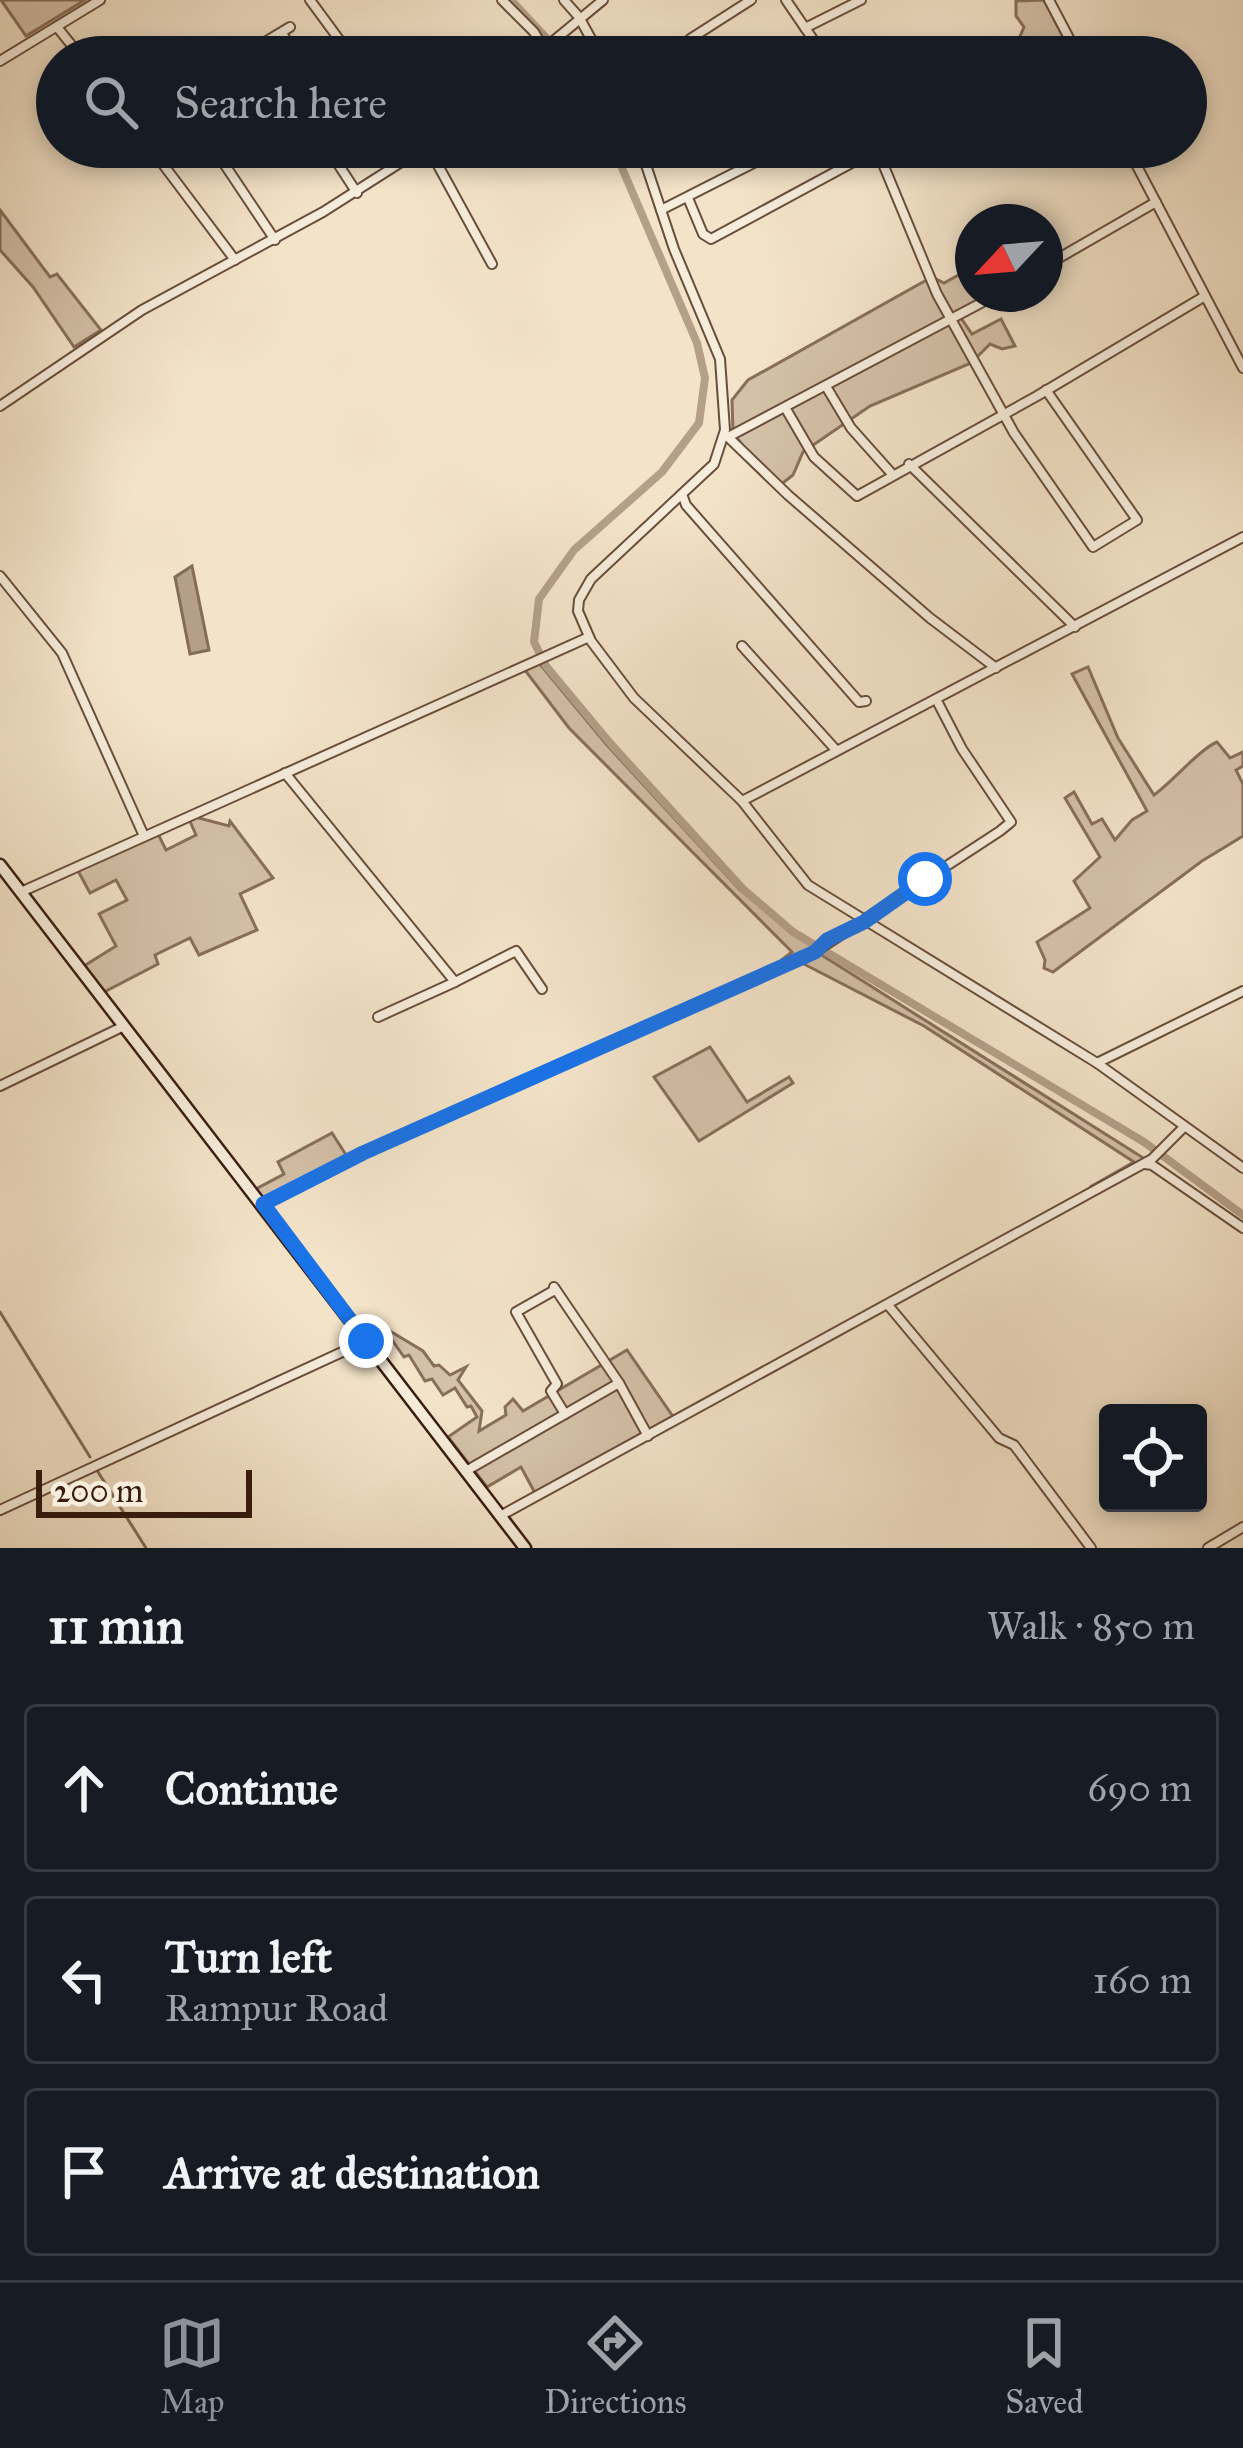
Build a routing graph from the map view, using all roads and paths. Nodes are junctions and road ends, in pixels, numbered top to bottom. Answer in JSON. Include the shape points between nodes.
{"nodes":[{"id":1,"x":100,"y":0,"type":"edge"},
{"id":2,"x":310,"y":0,"type":"edge"},
{"id":3,"x":502,"y":0,"type":"edge"},
{"id":4,"x":564,"y":0,"type":"edge"},
{"id":5,"x":603,"y":0,"type":"edge"},
{"id":6,"x":751,"y":0,"type":"edge"},
{"id":7,"x":786,"y":0,"type":"edge"},
{"id":8,"x":861,"y":0,"type":"edge"},
{"id":9,"x":1063,"y":0,"type":"edge"},
{"id":10,"x":1051,"y":2,"type":"edge"},
{"id":11,"x":579,"y":17,"type":"junction"},
{"id":12,"x":57,"y":27,"type":"junction"},
{"id":13,"x":805,"y":28,"type":"junction"},
{"id":14,"x":42,"y":36,"type":"edge"},
{"id":15,"x":64,"y":36,"type":"edge"},
{"id":16,"x":337,"y":36,"type":"edge"},
{"id":17,"x":537,"y":36,"type":"edge"},
{"id":18,"x":558,"y":36,"type":"edge"},
{"id":19,"x":589,"y":36,"type":"edge"},
{"id":20,"x":693,"y":36,"type":"edge"},
{"id":21,"x":810,"y":36,"type":"edge"},
{"id":22,"x":1068,"y":36,"type":"edge"},
{"id":23,"x":36,"y":40,"type":"edge"},
{"id":24,"x":0,"y":61,"type":"edge"},
{"id":25,"x":166,"y":168,"type":"edge"},
{"id":26,"x":226,"y":168,"type":"edge"},
{"id":27,"x":341,"y":168,"type":"edge"},
{"id":28,"x":393,"y":168,"type":"edge"},
{"id":29,"x":434,"y":168,"type":"edge"},
{"id":30,"x":647,"y":168,"type":"edge"},
{"id":31,"x":744,"y":168,"type":"edge"},
{"id":32,"x":842,"y":168,"type":"edge"},
{"id":33,"x":886,"y":168,"type":"edge"},
{"id":34,"x":1138,"y":168,"type":"edge"},
{"id":35,"x":357,"y":193,"type":"junction"},
{"id":36,"x":688,"y":197,"type":"junction"},
{"id":37,"x":1156,"y":202,"type":"junction"},
{"id":38,"x":661,"y":210,"type":"junction"},
{"id":39,"x":274,"y":240,"type":"junction"},
{"id":40,"x":1063,"y":256,"type":"edge"},
{"id":41,"x":235,"y":260,"type":"junction"},
{"id":42,"x":492,"y":264,"type":"dead end"},
{"id":43,"x":1205,"y":296,"type":"junction"},
{"id":44,"x":966,"y":312,"type":"edge"},
{"id":45,"x":952,"y":320,"type":"junction"},
{"id":46,"x":1243,"y":368,"type":"edge"},
{"id":47,"x":827,"y":388,"type":"junction"},
{"id":48,"x":1046,"y":390,"type":"junction"},
{"id":49,"x":0,"y":406,"type":"edge"},
{"id":50,"x":786,"y":409,"type":"junction"},
{"id":51,"x":1004,"y":414,"type":"junction"},
{"id":52,"x":724,"y":438,"type":"junction"},
{"id":53,"x":909,"y":464,"type":"junction"},
{"id":54,"x":892,"y":474,"type":"junction"},
{"id":55,"x":682,"y":494,"type":"junction"},
{"id":56,"x":1243,"y":537,"type":"edge"},
{"id":57,"x":0,"y":576,"type":"edge"},
{"id":58,"x":1075,"y":627,"type":"junction"},
{"id":59,"x":589,"y":637,"type":"junction"},
{"id":60,"x":742,"y":646,"type":"dead end"},
{"id":61,"x":996,"y":668,"type":"junction"},
{"id":62,"x":936,"y":698,"type":"junction"},
{"id":63,"x":866,"y":701,"type":"dead end"},
{"id":64,"x":836,"y":750,"type":"junction"},
{"id":65,"x":285,"y":772,"type":"junction"},
{"id":66,"x":742,"y":801,"type":"junction"},
{"id":67,"x":144,"y":836,"type":"junction"},
{"id":68,"x":0,"y":865,"type":"edge"},
{"id":69,"x":21,"y":892,"type":"junction"},
{"id":70,"x":864,"y":922,"type":"junction"},
{"id":71,"x":454,"y":982,"type":"junction"},
{"id":72,"x":542,"y":989,"type":"dead end"},
{"id":73,"x":1243,"y":992,"type":"edge"},
{"id":74,"x":378,"y":1017,"type":"dead end"},
{"id":75,"x":125,"y":1025,"type":"junction"},
{"id":76,"x":1097,"y":1064,"type":"junction"},
{"id":77,"x":0,"y":1086,"type":"edge"},
{"id":78,"x":1184,"y":1127,"type":"junction"},
{"id":79,"x":1148,"y":1161,"type":"junction"},
{"id":80,"x":1243,"y":1168,"type":"edge"},
{"id":81,"x":263,"y":1204,"type":"junction"},
{"id":82,"x":1243,"y":1228,"type":"edge"},
{"id":83,"x":888,"y":1305,"type":"junction"},
{"id":84,"x":366,"y":1341,"type":"junction"},
{"id":85,"x":619,"y":1383,"type":"junction"},
{"id":86,"x":565,"y":1414,"type":"junction"},
{"id":87,"x":648,"y":1436,"type":"junction"},
{"id":88,"x":466,"y":1471,"type":"junction"},
{"id":89,"x":0,"y":1510,"type":"edge"},
{"id":90,"x":500,"y":1516,"type":"junction"},
{"id":91,"x":1243,"y":1527,"type":"edge"},
{"id":92,"x":525,"y":1548,"type":"edge"},
{"id":93,"x":1091,"y":1548,"type":"edge"},
{"id":94,"x":1208,"y":1548,"type":"edge"}],
"edges":[{"from":1,"to":12,"type":"street"},
{"from":2,"to":16,"type":"street"},
{"from":3,"to":17,"type":"street"},
{"from":4,"to":11,"type":"street"},
{"from":5,"to":11,"type":"street"},
{"from":6,"to":20,"type":"street"},
{"from":7,"to":13,"type":"street"},
{"from":8,"to":13,"type":"street"},
{"from":9,"to":10,"type":"street"},
{"from":10,"to":22,"type":"street"},
{"from":11,"to":18,"type":"street"},
{"from":11,"to":19,"type":"street"},
{"from":12,"to":14,"type":"street"},
{"from":12,"to":15,"type":"street"},
{"from":13,"to":21,"type":"street"},
{"from":23,"to":24,"type":"street"},
{"from":25,"to":41,"type":"street"},
{"from":26,"to":39,"type":"street"},
{"from":27,"to":35,"type":"street"},
{"from":28,"to":35,"type":"street"},
{"from":29,"to":42,"type":"street"},
{"from":30,"to":38,"type":"street"},
{"from":31,"to":36,"type":"street"},
{"from":32,"to":36,"type":"street","via":[[711,238]]},
{"from":33,"to":45,"type":"street"},
{"from":34,"to":37,"type":"street"},
{"from":35,"to":39,"type":"street"},
{"from":36,"to":38,"type":"street"},
{"from":37,"to":40,"type":"street"},
{"from":37,"to":43,"type":"street"},
{"from":38,"to":52,"type":"street","via":[[720,359]]},
{"from":39,"to":41,"type":"street"},
{"from":41,"to":49,"type":"street","via":[[142,310]]},
{"from":43,"to":46,"type":"street"},
{"from":43,"to":48,"type":"street"},
{"from":44,"to":45,"type":"street"},
{"from":45,"to":47,"type":"street"},
{"from":45,"to":51,"type":"street"},
{"from":47,"to":50,"type":"street"},
{"from":47,"to":54,"type":"street"},
{"from":48,"to":51,"type":"street"},
{"from":48,"to":51,"type":"street","via":[[1138,520],[1093,547]]},
{"from":50,"to":52,"type":"street"},
{"from":50,"to":54,"type":"street","via":[[814,457],[856,496]]},
{"from":51,"to":53,"type":"street"},
{"from":52,"to":55,"type":"street","via":[[714,464]]},
{"from":52,"to":61,"type":"street"},
{"from":53,"to":54,"type":"street"},
{"from":53,"to":58,"type":"street"},
{"from":55,"to":59,"type":"street","via":[[591,579],[578,610]]},
{"from":55,"to":63,"type":"street","via":[[808,647]]},
{"from":56,"to":58,"type":"street"},
{"from":57,"to":67,"type":"street","via":[[62,653]]},
{"from":58,"to":61,"type":"street"},
{"from":59,"to":65,"type":"street"},
{"from":59,"to":66,"type":"street","via":[[634,698]]},
{"from":60,"to":64,"type":"street"},
{"from":61,"to":62,"type":"street"},
{"from":62,"to":64,"type":"street"},
{"from":62,"to":70,"type":"street","via":[[1011,822]]},
{"from":64,"to":66,"type":"street"},
{"from":65,"to":67,"type":"street"},
{"from":65,"to":71,"type":"street"},
{"from":66,"to":70,"type":"street","via":[[808,885]]},
{"from":67,"to":69,"type":"street"},
{"from":68,"to":69,"type":"main road"},
{"from":69,"to":75,"type":"main road"},
{"from":70,"to":76,"type":"street"},
{"from":70,"to":81,"type":"street","via":[[815,952]]},
{"from":71,"to":72,"type":"street","via":[[516,951]]},
{"from":71,"to":74,"type":"street"},
{"from":73,"to":76,"type":"street"},
{"from":75,"to":77,"type":"street"},
{"from":75,"to":81,"type":"main road"},
{"from":76,"to":78,"type":"street"},
{"from":78,"to":79,"type":"street"},
{"from":78,"to":80,"type":"street"},
{"from":79,"to":82,"type":"street"},
{"from":79,"to":83,"type":"street"},
{"from":81,"to":84,"type":"main road"},
{"from":83,"to":87,"type":"street"},
{"from":83,"to":93,"type":"street","via":[[999,1438],[1014,1445]]},
{"from":84,"to":88,"type":"main road"},
{"from":84,"to":89,"type":"street"},
{"from":85,"to":86,"type":"street"},
{"from":85,"to":86,"type":"street","via":[[554,1287],[516,1312]]},
{"from":85,"to":87,"type":"street"},
{"from":86,"to":88,"type":"street"},
{"from":87,"to":90,"type":"street"},
{"from":88,"to":90,"type":"main road"},
{"from":90,"to":92,"type":"main road"},
{"from":91,"to":94,"type":"street"}]}
